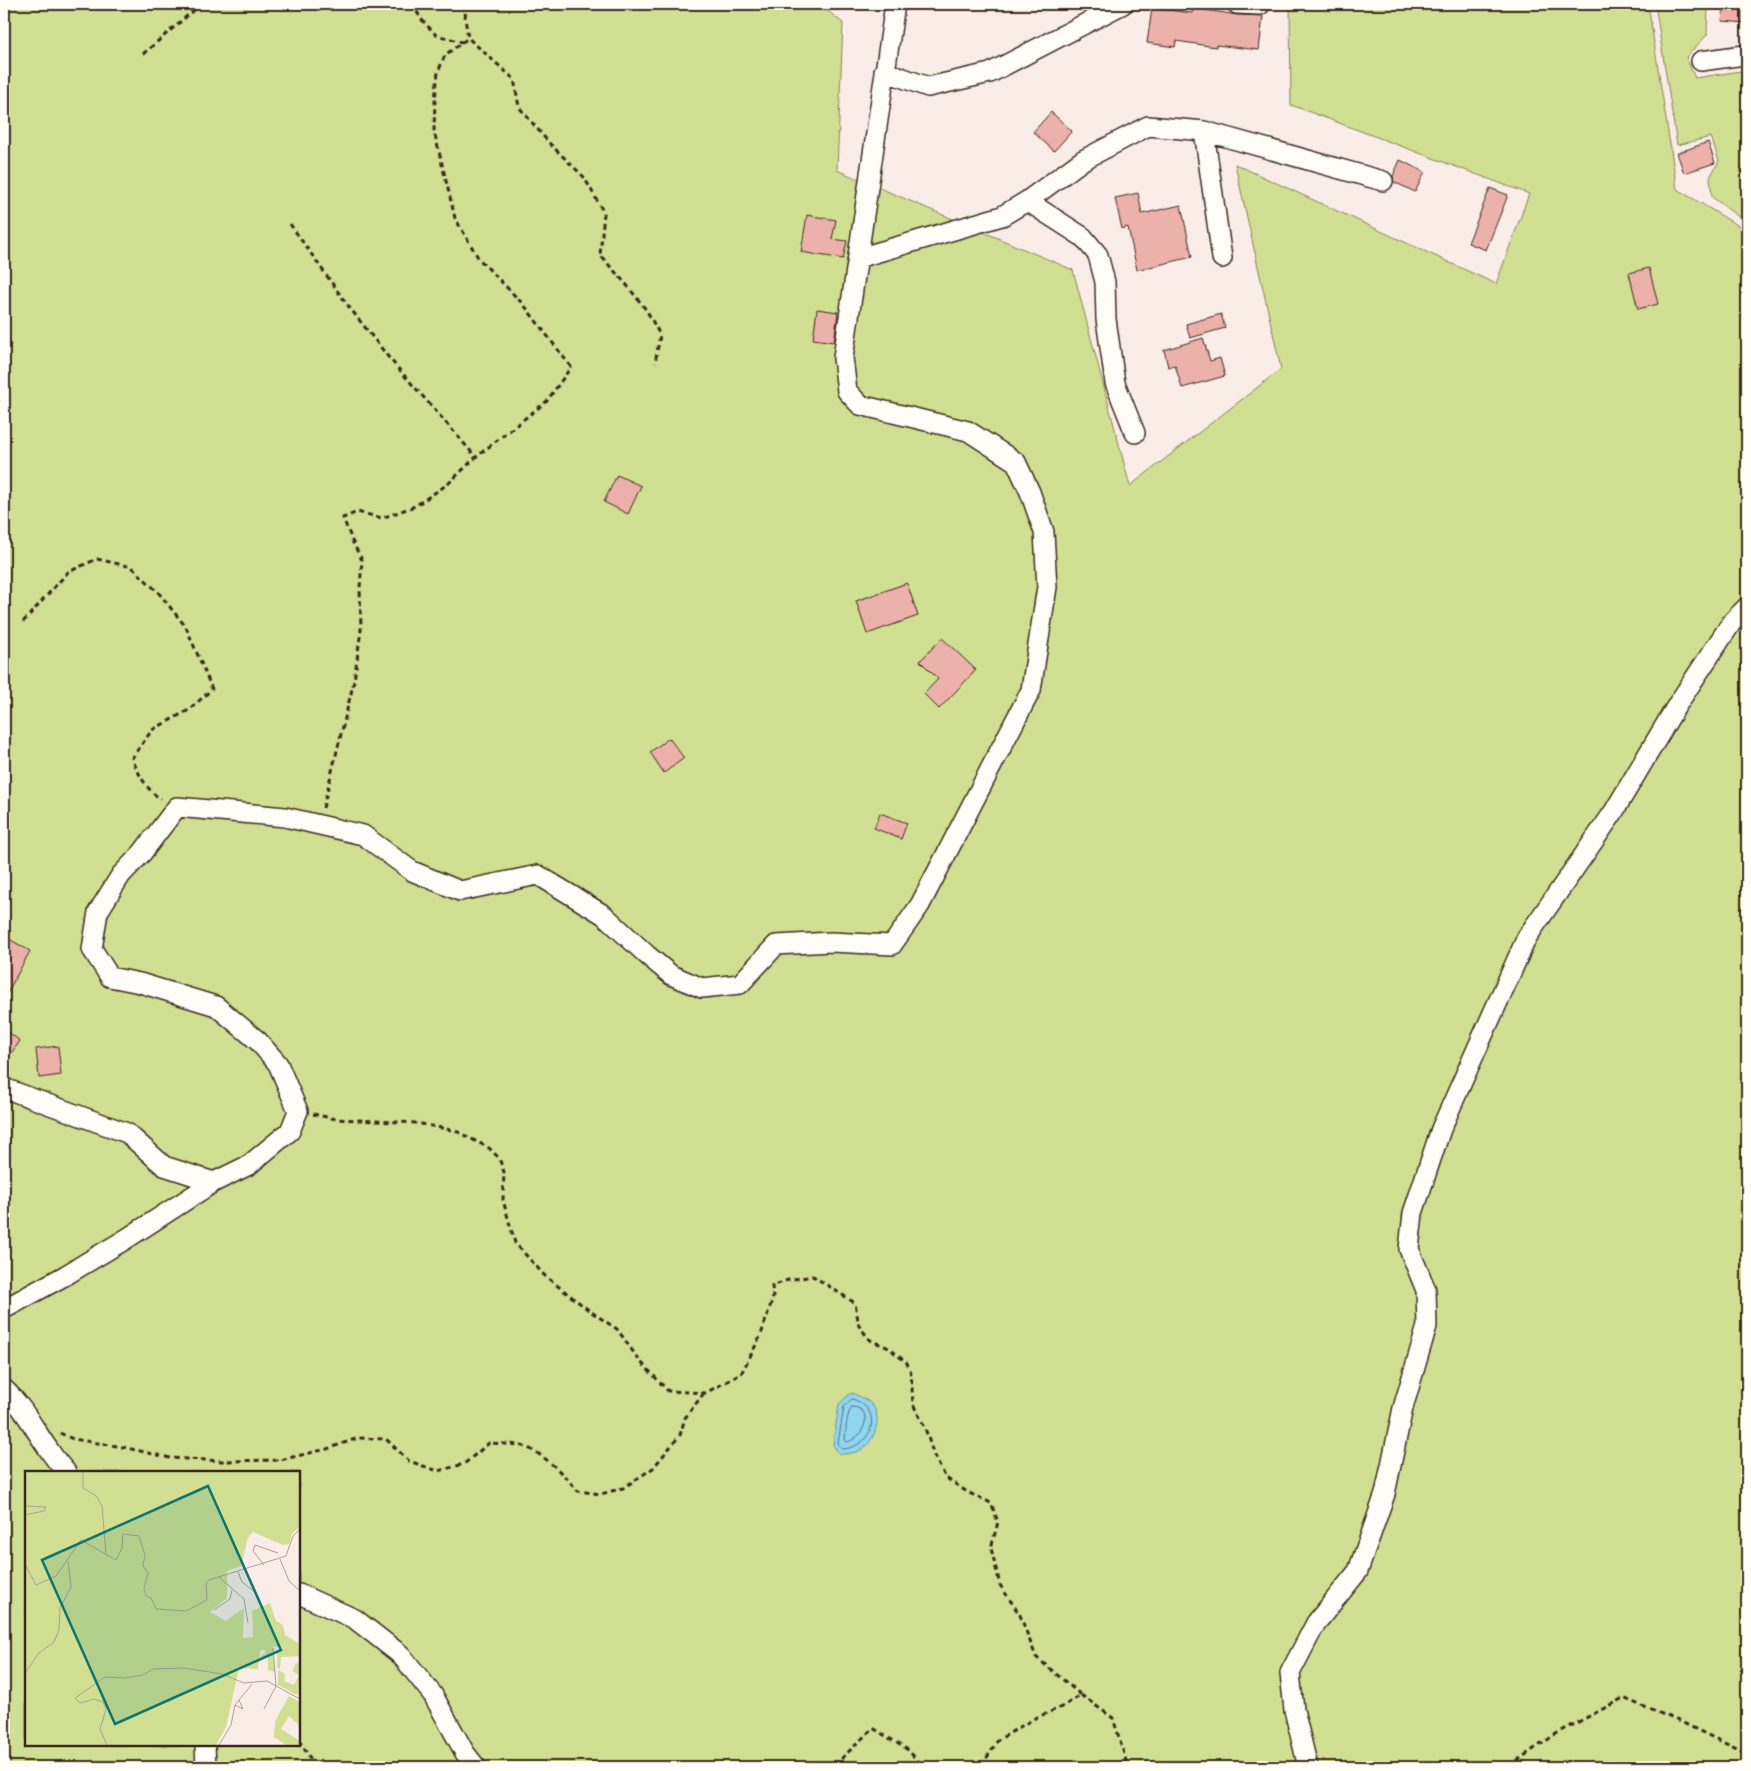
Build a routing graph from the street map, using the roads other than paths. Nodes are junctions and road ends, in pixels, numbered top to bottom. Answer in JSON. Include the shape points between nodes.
{"nodes":[{"id":1,"x":895,"y":4,"type":"edge"},
{"id":2,"x":1123,"y":4,"type":"edge"},
{"id":3,"x":1237,"y":4,"type":"edge"},
{"id":4,"x":1260,"y":6,"type":"dead end"},
{"id":5,"x":1747,"y":56,"type":"edge"},
{"id":6,"x":1700,"y":61,"type":"dead end"},
{"id":7,"x":884,"y":71,"type":"junction"},
{"id":8,"x":1204,"y":131,"type":"junction"},
{"id":9,"x":1384,"y":180,"type":"dead end"},
{"id":10,"x":1027,"y":201,"type":"junction"},
{"id":11,"x":858,"y":258,"type":"junction"},
{"id":12,"x":1222,"y":258,"type":"dead end"},
{"id":13,"x":1135,"y":433,"type":"dead end"},
{"id":14,"x":1747,"y":607,"type":"edge"},
{"id":15,"x":4,"y":1088,"type":"edge"},
{"id":16,"x":214,"y":1182,"type":"junction"},
{"id":17,"x":4,"y":1309,"type":"edge"},
{"id":18,"x":4,"y":1389,"type":"edge"},
{"id":19,"x":65,"y":1471,"type":"edge"},
{"id":20,"x":300,"y":1594,"type":"edge"},
{"id":21,"x":205,"y":1746,"type":"edge"},
{"id":22,"x":206,"y":1767,"type":"edge"},
{"id":23,"x":476,"y":1767,"type":"edge"},
{"id":24,"x":1308,"y":1767,"type":"edge"}],
"edges":[{"from":1,"to":7,"type":"street"},
{"from":2,"to":7,"type":"street","via":[[990,73],[928,87]]},
{"from":3,"to":4,"type":"street"},
{"from":5,"to":6,"type":"street"},
{"from":7,"to":11,"type":"street"},
{"from":8,"to":9,"type":"street"},
{"from":8,"to":10,"type":"street","via":[[1148,126],[1083,160]]},
{"from":8,"to":12,"type":"street"},
{"from":10,"to":11,"type":"street","via":[[1002,216]]},
{"from":10,"to":13,"type":"street","via":[[1083,237],[1098,255],[1105,282],[1106,318],[1115,383]]},
{"from":11,"to":16,"type":"street","via":[[842,358],[847,391],[860,405],[968,431],[1016,462],[1044,532],[1047,587],[1031,690],[920,905],[892,946],[831,942],[776,945],[740,984],[702,988],[671,975],[604,915],[538,875],[460,891],[412,871],[364,835],[285,817],[177,807],[142,853],[121,874],[98,912],[92,949],[110,977],[216,1006],[258,1041],[278,1064],[298,1111],[290,1131],[249,1165]]},
{"from":14,"to":24,"type":"street","via":[[1732,622],[1677,704],[1613,814],[1527,937],[1441,1128],[1413,1214],[1409,1249],[1426,1290],[1427,1326],[1403,1408],[1385,1494],[1358,1571],[1316,1624],[1290,1673],[1294,1710]]},
{"from":15,"to":16,"type":"street","via":[[127,1133],[164,1166]]},
{"from":16,"to":17,"type":"street","via":[[126,1239]]},
{"from":18,"to":19,"type":"street"},
{"from":20,"to":23,"type":"street","via":[[355,1619],[401,1655],[433,1695]]},
{"from":21,"to":22,"type":"street"}]}
